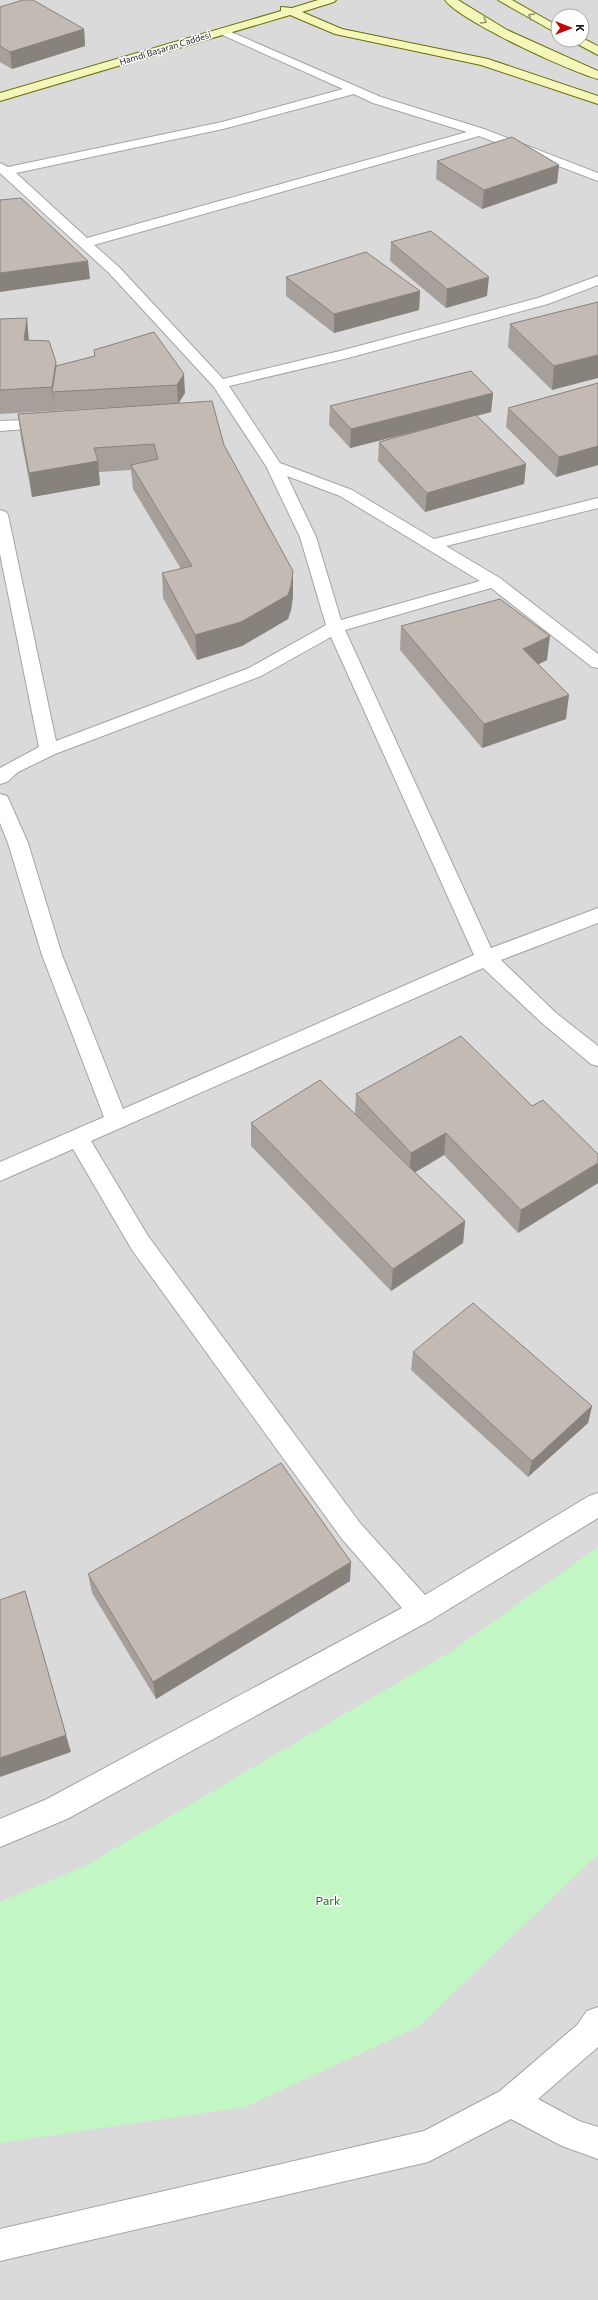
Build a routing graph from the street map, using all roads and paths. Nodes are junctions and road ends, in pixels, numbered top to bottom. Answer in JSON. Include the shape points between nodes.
{"nodes":[{"id":1,"x":330,"y":0,"type":"edge"},
{"id":2,"x":451,"y":0,"type":"edge"},
{"id":3,"x":504,"y":0,"type":"edge"},
{"id":4,"x":278,"y":4,"type":"dead end"},
{"id":5,"x":287,"y":11,"type":"junction"},
{"id":6,"x":550,"y":26,"type":"edge"},
{"id":7,"x":222,"y":31,"type":"junction"},
{"id":8,"x":598,"y":75,"type":"edge"},
{"id":9,"x":355,"y":90,"type":"junction"},
{"id":10,"x":0,"y":97,"type":"edge"},
{"id":11,"x":598,"y":100,"type":"edge"},
{"id":12,"x":480,"y":132,"type":"junction"},
{"id":13,"x":3,"y":169,"type":"edge"},
{"id":14,"x":598,"y":177,"type":"edge"},
{"id":15,"x":85,"y":242,"type":"junction"},
{"id":16,"x":598,"y":280,"type":"edge"},
{"id":17,"x":220,"y":384,"type":"junction"},
{"id":18,"x":63,"y":424,"type":"edge"},
{"id":19,"x":0,"y":426,"type":"edge"},
{"id":20,"x":274,"y":466,"type":"junction"},
{"id":21,"x":598,"y":503,"type":"edge"},
{"id":22,"x":0,"y":515,"type":"edge"},
{"id":23,"x":431,"y":544,"type":"junction"},
{"id":24,"x":494,"y":582,"type":"junction"},
{"id":25,"x":335,"y":627,"type":"junction"},
{"id":26,"x":598,"y":663,"type":"edge"},
{"id":27,"x":49,"y":750,"type":"junction"},
{"id":28,"x":0,"y":778,"type":"edge"},
{"id":29,"x":0,"y":800,"type":"edge"},
{"id":30,"x":598,"y":915,"type":"edge"},
{"id":31,"x":486,"y":958,"type":"junction"},
{"id":32,"x":598,"y":1058,"type":"edge"},
{"id":33,"x":117,"y":1122,"type":"junction"},
{"id":34,"x":78,"y":1139,"type":"junction"},
{"id":35,"x":0,"y":1172,"type":"edge"},
{"id":36,"x":598,"y":1504,"type":"edge"},
{"id":37,"x":422,"y":1611,"type":"junction"},
{"id":38,"x":0,"y":1833,"type":"edge"},
{"id":39,"x":598,"y":2022,"type":"edge"},
{"id":40,"x":511,"y":2102,"type":"junction"},
{"id":41,"x":598,"y":2143,"type":"edge"},
{"id":42,"x":0,"y":2245,"type":"edge"}],
"edges":[{"from":1,"to":5,"type":"street","name":"Hamdi Başaran Caddesi"},
{"from":2,"to":8,"type":"street","one_way":true,"via":[[499,30]]},
{"from":6,"to":3,"type":"street","one_way":true},
{"from":4,"to":5,"type":"street"},
{"from":5,"to":7,"type":"street","name":"Hamdi Başaran Caddesi"},
{"from":5,"to":11,"type":"street","via":[[339,32],[484,62]]},
{"from":7,"to":9,"type":"street"},
{"from":7,"to":10,"type":"street","name":"Hamdi Başaran Caddesi"},
{"from":9,"to":12,"type":"street","via":[[377,100]]},
{"from":9,"to":13,"type":"street","via":[[223,125]]},
{"from":12,"to":14,"type":"street"},
{"from":12,"to":15,"type":"street"},
{"from":13,"to":15,"type":"street"},
{"from":15,"to":17,"type":"street"},
{"from":16,"to":17,"type":"street","via":[[543,301],[343,355]]},
{"from":17,"to":20,"type":"street","via":[[228,410]]},
{"from":18,"to":19,"type":"street"},
{"from":20,"to":23,"type":"street","via":[[346,493]]},
{"from":20,"to":25,"type":"street","via":[[308,537]]},
{"from":21,"to":23,"type":"street"},
{"from":22,"to":27,"type":"street"},
{"from":23,"to":24,"type":"street"},
{"from":24,"to":25,"type":"street"},
{"from":24,"to":26,"type":"street"},
{"from":25,"to":27,"type":"street","via":[[255,672]]},
{"from":25,"to":31,"type":"street"},
{"from":27,"to":28,"type":"street","via":[[10,768]]},
{"from":29,"to":33,"type":"street","via":[[18,843],[52,955]]},
{"from":30,"to":31,"type":"street"},
{"from":31,"to":32,"type":"street","via":[[549,1018]]},
{"from":31,"to":33,"type":"street"},
{"from":33,"to":34,"type":"street"},
{"from":34,"to":35,"type":"street"},
{"from":34,"to":37,"type":"street","via":[[140,1243],[351,1531]]},
{"from":36,"to":37,"type":"street"},
{"from":37,"to":38,"type":"street","via":[[57,1809]]},
{"from":39,"to":40,"type":"street","via":[[588,2036]]},
{"from":40,"to":41,"type":"street","via":[[573,2135]]},
{"from":40,"to":42,"type":"street","via":[[428,2146]]}]}
